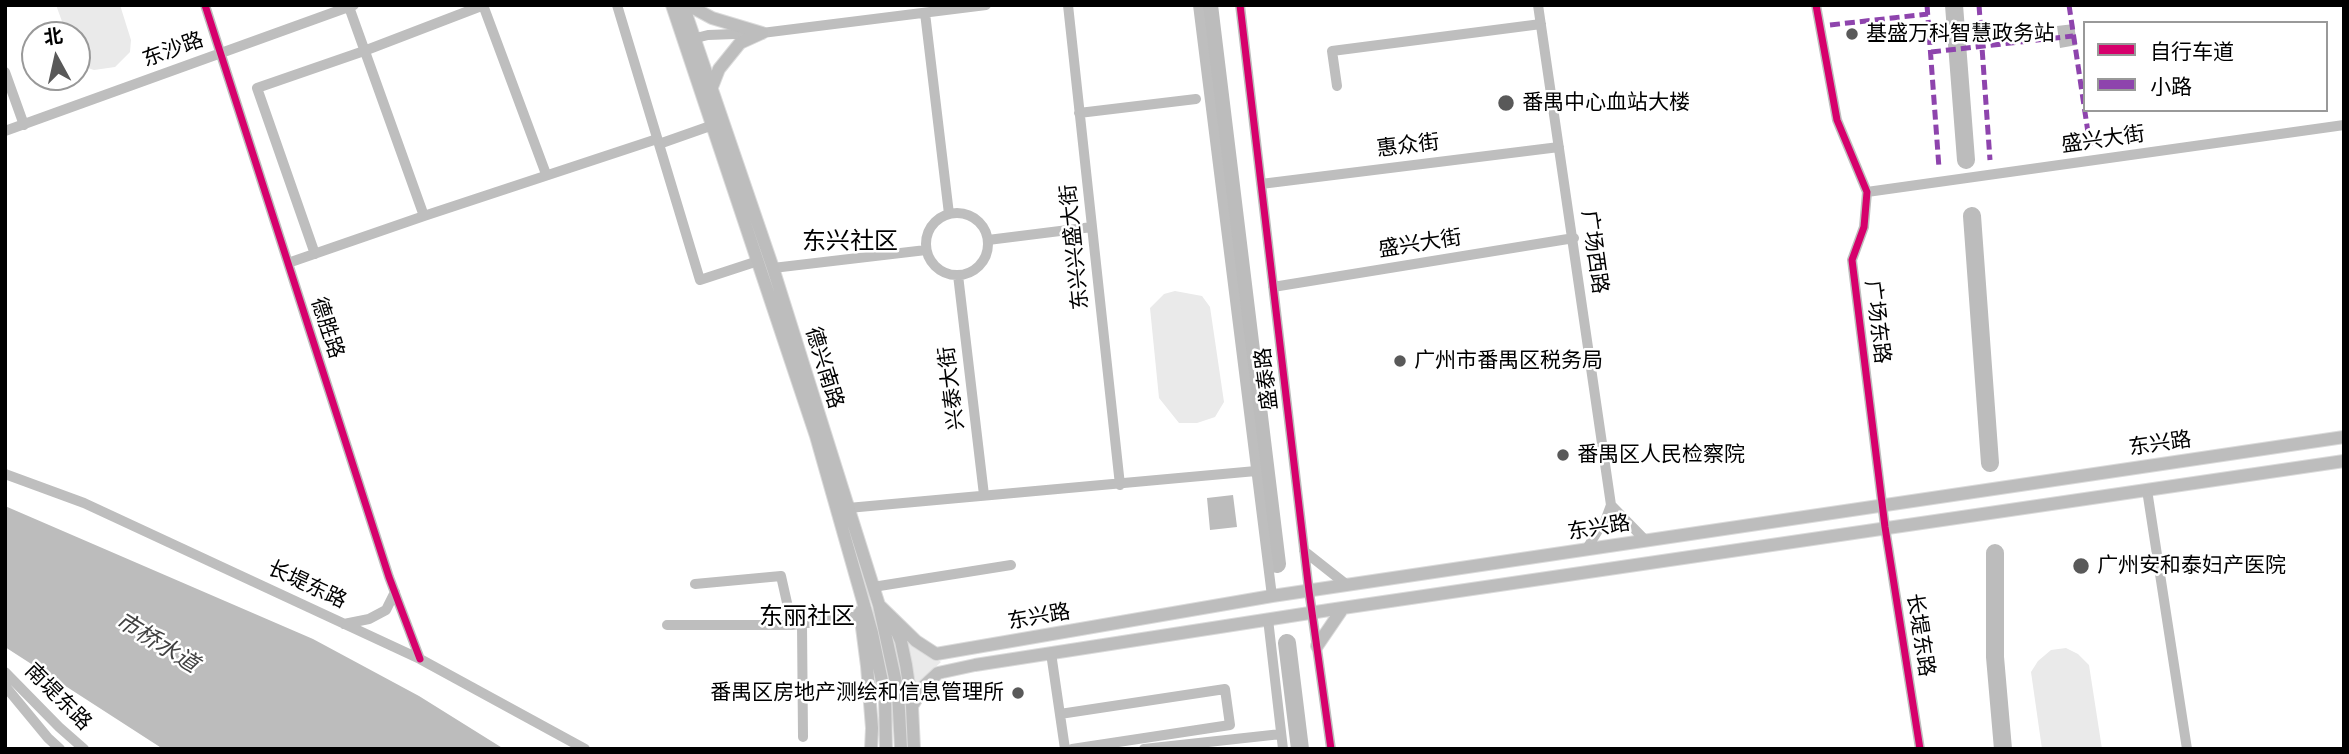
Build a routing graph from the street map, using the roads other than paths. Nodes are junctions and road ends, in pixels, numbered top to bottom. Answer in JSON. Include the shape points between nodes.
{"nodes":[{"id":1,"x":205,"y":5,"type":"edge"},
{"id":2,"x":483,"y":5,"type":"edge"},
{"id":3,"x":617,"y":5,"type":"edge"},
{"id":4,"x":672,"y":5,"type":"edge"},
{"id":5,"x":685,"y":5,"type":"edge"},
{"id":6,"x":986,"y":5,"type":"edge"},
{"id":7,"x":1068,"y":5,"type":"edge"},
{"id":8,"x":1198,"y":5,"type":"edge"},
{"id":9,"x":1240,"y":5,"type":"edge"},
{"id":10,"x":1538,"y":5,"type":"edge"},
{"id":11,"x":1816,"y":5,"type":"edge"},
{"id":12,"x":351,"y":6,"type":"edge"},
{"id":13,"x":925,"y":13,"type":"junction"},
{"id":14,"x":1541,"y":24,"type":"junction"},
{"id":15,"x":762,"y":33,"type":"junction"},
{"id":16,"x":690,"y":39,"type":"junction"},
{"id":17,"x":365,"y":51,"type":"junction"},
{"id":18,"x":222,"y":53,"type":"junction"},
{"id":19,"x":5,"y":72,"type":"edge"},
{"id":20,"x":1337,"y":86,"type":"dead end"},
{"id":21,"x":712,"y":87,"type":"junction"},
{"id":22,"x":1196,"y":99,"type":"dead end"},
{"id":23,"x":1079,"y":113,"type":"junction"},
{"id":24,"x":24,"y":125,"type":"junction"},
{"id":25,"x":713,"y":125,"type":"junction"},
{"id":26,"x":2344,"y":125,"type":"edge"},
{"id":27,"x":5,"y":131,"type":"edge"},
{"id":28,"x":658,"y":141,"type":"junction"},
{"id":29,"x":1559,"y":148,"type":"junction"},
{"id":30,"x":546,"y":174,"type":"junction"},
{"id":31,"x":1261,"y":184,"type":"junction"},
{"id":32,"x":1867,"y":192,"type":"junction"},
{"id":33,"x":949,"y":214,"type":"junction"},
{"id":34,"x":424,"y":216,"type":"junction"},
{"id":35,"x":1092,"y":226,"type":"junction"},
{"id":36,"x":1574,"y":238,"type":"junction"},
{"id":37,"x":988,"y":240,"type":"junction"},
{"id":38,"x":926,"y":250,"type":"junction"},
{"id":39,"x":315,"y":254,"type":"junction"},
{"id":40,"x":758,"y":261,"type":"junction"},
{"id":41,"x":288,"y":263,"type":"junction"},
{"id":42,"x":773,"y":268,"type":"junction"},
{"id":43,"x":958,"y":275,"type":"junction"},
{"id":44,"x":1273,"y":288,"type":"junction"},
{"id":45,"x":2344,"y":437,"type":"edge"},
{"id":46,"x":2344,"y":461,"type":"edge"},
{"id":47,"x":1256,"y":471,"type":"junction"},
{"id":48,"x":5,"y":474,"type":"edge"},
{"id":49,"x":1120,"y":485,"type":"junction"},
{"id":50,"x":2147,"y":490,"type":"junction"},
{"id":51,"x":984,"y":495,"type":"junction"},
{"id":52,"x":1883,"y":504,"type":"junction"},
{"id":53,"x":1611,"y":505,"type":"junction"},
{"id":54,"x":848,"y":508,"type":"junction"},
{"id":55,"x":1885,"y":527,"type":"junction"},
{"id":56,"x":1646,"y":541,"type":"junction"},
{"id":57,"x":1586,"y":550,"type":"junction"},
{"id":58,"x":1304,"y":551,"type":"junction"},
{"id":59,"x":1011,"y":565,"type":"dead end"},
{"id":60,"x":853,"y":566,"type":"junction"},
{"id":61,"x":1393,"y":579,"type":"junction"},
{"id":62,"x":695,"y":584,"type":"dead end"},
{"id":63,"x":1347,"y":585,"type":"junction"},
{"id":64,"x":873,"y":587,"type":"junction"},
{"id":65,"x":1309,"y":591,"type":"junction"},
{"id":66,"x":395,"y":592,"type":"junction"},
{"id":67,"x":1272,"y":596,"type":"junction"},
{"id":68,"x":1396,"y":600,"type":"junction"},
{"id":69,"x":1226,"y":604,"type":"junction"},
{"id":70,"x":879,"y":605,"type":"junction"},
{"id":71,"x":1343,"y":608,"type":"junction"},
{"id":72,"x":1312,"y":612,"type":"junction"},
{"id":73,"x":860,"y":616,"type":"junction"},
{"id":74,"x":891,"y":618,"type":"junction"},
{"id":75,"x":1268,"y":620,"type":"junction"},
{"id":76,"x":344,"y":624,"type":"junction"},
{"id":77,"x":667,"y":625,"type":"dead end"},
{"id":78,"x":797,"y":625,"type":"junction"},
{"id":79,"x":1228,"y":626,"type":"junction"},
{"id":80,"x":1317,"y":646,"type":"junction"},
{"id":81,"x":1052,"y":653,"type":"junction"},
{"id":82,"x":420,"y":659,"type":"junction"},
{"id":83,"x":5,"y":672,"type":"edge"},
{"id":84,"x":5,"y":686,"type":"edge"},
{"id":85,"x":912,"y":706,"type":"junction"},
{"id":86,"x":1060,"y":713,"type":"junction"},
{"id":87,"x":1281,"y":734,"type":"junction"},
{"id":88,"x":803,"y":737,"type":"dead end"},
{"id":89,"x":60,"y":749,"type":"edge"},
{"id":90,"x":84,"y":749,"type":"edge"},
{"id":91,"x":584,"y":749,"type":"edge"},
{"id":92,"x":871,"y":749,"type":"edge"},
{"id":93,"x":886,"y":749,"type":"edge"},
{"id":94,"x":901,"y":749,"type":"edge"},
{"id":95,"x":914,"y":749,"type":"edge"},
{"id":96,"x":1066,"y":749,"type":"edge"},
{"id":97,"x":1072,"y":749,"type":"edge"},
{"id":98,"x":1144,"y":749,"type":"edge"},
{"id":99,"x":1283,"y":749,"type":"edge"},
{"id":100,"x":1331,"y":749,"type":"edge"},
{"id":101,"x":1920,"y":749,"type":"edge"},
{"id":102,"x":2187,"y":749,"type":"edge"}],
"edges":[{"from":1,"to":18,"type":"street","name":"德胜路"},
{"from":2,"to":17,"type":"street"},
{"from":2,"to":30,"type":"street"},
{"from":3,"to":28,"type":"street"},
{"from":4,"to":16,"type":"main road","name":"德兴南路"},
{"from":5,"to":15,"type":"main road"},
{"from":5,"to":16,"type":"main road","name":"德兴南路"},
{"from":6,"to":13,"type":"street"},
{"from":7,"to":23,"type":"street","name":"东兴兴盛大街"},
{"from":8,"to":47,"type":"street"},
{"from":9,"to":31,"type":"street","name":"盛泰路"},
{"from":10,"to":14,"type":"street","name":"广场西路"},
{"from":11,"to":32,"type":"street","name":"广场东路","via":[[1837,120]]},
{"from":12,"to":17,"type":"street"},
{"from":12,"to":18,"type":"street","name":"东沙路"},
{"from":13,"to":15,"type":"street"},
{"from":13,"to":33,"type":"street"},
{"from":14,"to":20,"type":"street","via":[[1332,51]]},
{"from":14,"to":29,"type":"street","name":"广场西路"},
{"from":15,"to":16,"type":"street"},
{"from":15,"to":21,"type":"main road","via":[[740,43],[719,69]]},
{"from":16,"to":21,"type":"main road","name":"德兴南路"},
{"from":16,"to":25,"type":"main road","name":"德兴南路"},
{"from":17,"to":34,"type":"street"},
{"from":17,"to":39,"type":"street","via":[[257,88]]},
{"from":18,"to":24,"type":"street","name":"东沙路"},
{"from":18,"to":41,"type":"street","name":"德胜路"},
{"from":19,"to":24,"type":"street"},
{"from":21,"to":42,"type":"main road","name":"德兴南路"},
{"from":22,"to":23,"type":"street"},
{"from":23,"to":35,"type":"street","name":"东兴兴盛大街"},
{"from":24,"to":27,"type":"street","name":"东沙路"},
{"from":25,"to":28,"type":"street"},
{"from":25,"to":40,"type":"main road","name":"德兴南路"},
{"from":26,"to":32,"type":"street","name":"盛兴大街"},
{"from":28,"to":30,"type":"street"},
{"from":28,"to":40,"type":"street","via":[[700,279]]},
{"from":29,"to":31,"type":"street","name":"惠众街"},
{"from":29,"to":36,"type":"street","name":"广场西路"},
{"from":30,"to":34,"type":"street"},
{"from":31,"to":44,"type":"street","name":"盛泰路"},
{"from":32,"to":52,"type":"street","name":"广场东路","via":[[1864,227],[1852,260]]},
{"from":33,"to":37,"type":"street","via":[[974,218]]},
{"from":33,"to":38,"type":"street","via":[[933,224]]},
{"from":34,"to":39,"type":"street"},
{"from":35,"to":37,"type":"street"},
{"from":35,"to":49,"type":"street","name":"东兴兴盛大街"},
{"from":36,"to":44,"type":"street","name":"盛兴大街"},
{"from":36,"to":53,"type":"street","name":"广场西路"},
{"from":37,"to":43,"type":"street","via":[[984,260]]},
{"from":38,"to":42,"type":"street"},
{"from":38,"to":43,"type":"street","via":[[935,267]]},
{"from":39,"to":41,"type":"street"},
{"from":40,"to":60,"type":"main road","name":"德兴南路","via":[[817,436]]},
{"from":41,"to":66,"type":"street","name":"德胜路"},
{"from":42,"to":54,"type":"main road","name":"德兴南路"},
{"from":43,"to":51,"type":"street","name":"兴泰大街"},
{"from":44,"to":58,"type":"street","name":"盛泰路"},
{"from":45,"to":52,"type":"main road","name":"东兴路"},
{"from":46,"to":50,"type":"main road","name":"东兴路"},
{"from":47,"to":49,"type":"street"},
{"from":47,"to":67,"type":"street"},
{"from":48,"to":76,"type":"street","name":"长堤东路","via":[[84,503]]},
{"from":49,"to":51,"type":"street"},
{"from":50,"to":55,"type":"main road","name":"东兴路"},
{"from":50,"to":102,"type":"street"},
{"from":51,"to":54,"type":"street"},
{"from":52,"to":55,"type":"street","name":"广场东路"},
{"from":52,"to":56,"type":"main road","name":"东兴路"},
{"from":53,"to":56,"type":"street"},
{"from":53,"to":57,"type":"street"},
{"from":54,"to":64,"type":"main road","name":"德兴南路"},
{"from":55,"to":68,"type":"main road","name":"东兴路"},
{"from":55,"to":101,"type":"street","name":"长堤东路"},
{"from":56,"to":57,"type":"main road","name":"东兴路"},
{"from":57,"to":61,"type":"main road","name":"东兴路"},
{"from":58,"to":63,"type":"street"},
{"from":58,"to":65,"type":"street","name":"盛泰路"},
{"from":59,"to":64,"type":"street"},
{"from":60,"to":73,"type":"main road"},
{"from":60,"to":93,"type":"main road","name":"德兴南路","via":[[885,696]]},
{"from":61,"to":63,"type":"main road","name":"东兴路"},
{"from":61,"to":68,"type":"main road"},
{"from":62,"to":78,"type":"street","via":[[781,576]]},
{"from":63,"to":65,"type":"main road","name":"东兴路"},
{"from":64,"to":70,"type":"main road","name":"德兴南路"},
{"from":65,"to":67,"type":"main road","name":"东兴路"},
{"from":65,"to":72,"type":"street","name":"盛泰路"},
{"from":66,"to":76,"type":"street","via":[[386,610]]},
{"from":66,"to":82,"type":"street","name":"德胜路"},
{"from":67,"to":69,"type":"main road","name":"东兴路"},
{"from":68,"to":71,"type":"main road","name":"东兴路"},
{"from":69,"to":74,"type":"main road","name":"东兴路","via":[[936,654]]},
{"from":69,"to":79,"type":"main road"},
{"from":70,"to":74,"type":"main road","name":"东兴路"},
{"from":70,"to":94,"type":"main road","name":"德兴南路","via":[[898,692]]},
{"from":71,"to":72,"type":"main road","name":"东兴路"},
{"from":71,"to":80,"type":"main road"},
{"from":72,"to":75,"type":"main road","name":"东兴路"},
{"from":72,"to":80,"type":"street","name":"盛泰路"},
{"from":73,"to":78,"type":"street"},
{"from":73,"to":92,"type":"main road"},
{"from":74,"to":85,"type":"main road","via":[[901,641]]},
{"from":75,"to":79,"type":"main road","name":"东兴路"},
{"from":75,"to":87,"type":"street"},
{"from":76,"to":82,"type":"street","name":"长堤东路"},
{"from":77,"to":78,"type":"street"},
{"from":78,"to":88,"type":"street"},
{"from":79,"to":81,"type":"main road","name":"东兴路"},
{"from":80,"to":100,"type":"street","name":"盛泰路"},
{"from":81,"to":85,"type":"main road","name":"东兴路","via":[[938,673]]},
{"from":81,"to":86,"type":"street"},
{"from":82,"to":91,"type":"street","name":"长堤东路"},
{"from":83,"to":90,"type":"street","name":"南堤东路"},
{"from":84,"to":89,"type":"street","name":"南堤东路"},
{"from":85,"to":95,"type":"main road"},
{"from":86,"to":96,"type":"street"},
{"from":86,"to":97,"type":"street","via":[[1225,689],[1230,725]]},
{"from":87,"to":98,"type":"street"},
{"from":87,"to":99,"type":"street"}]}
